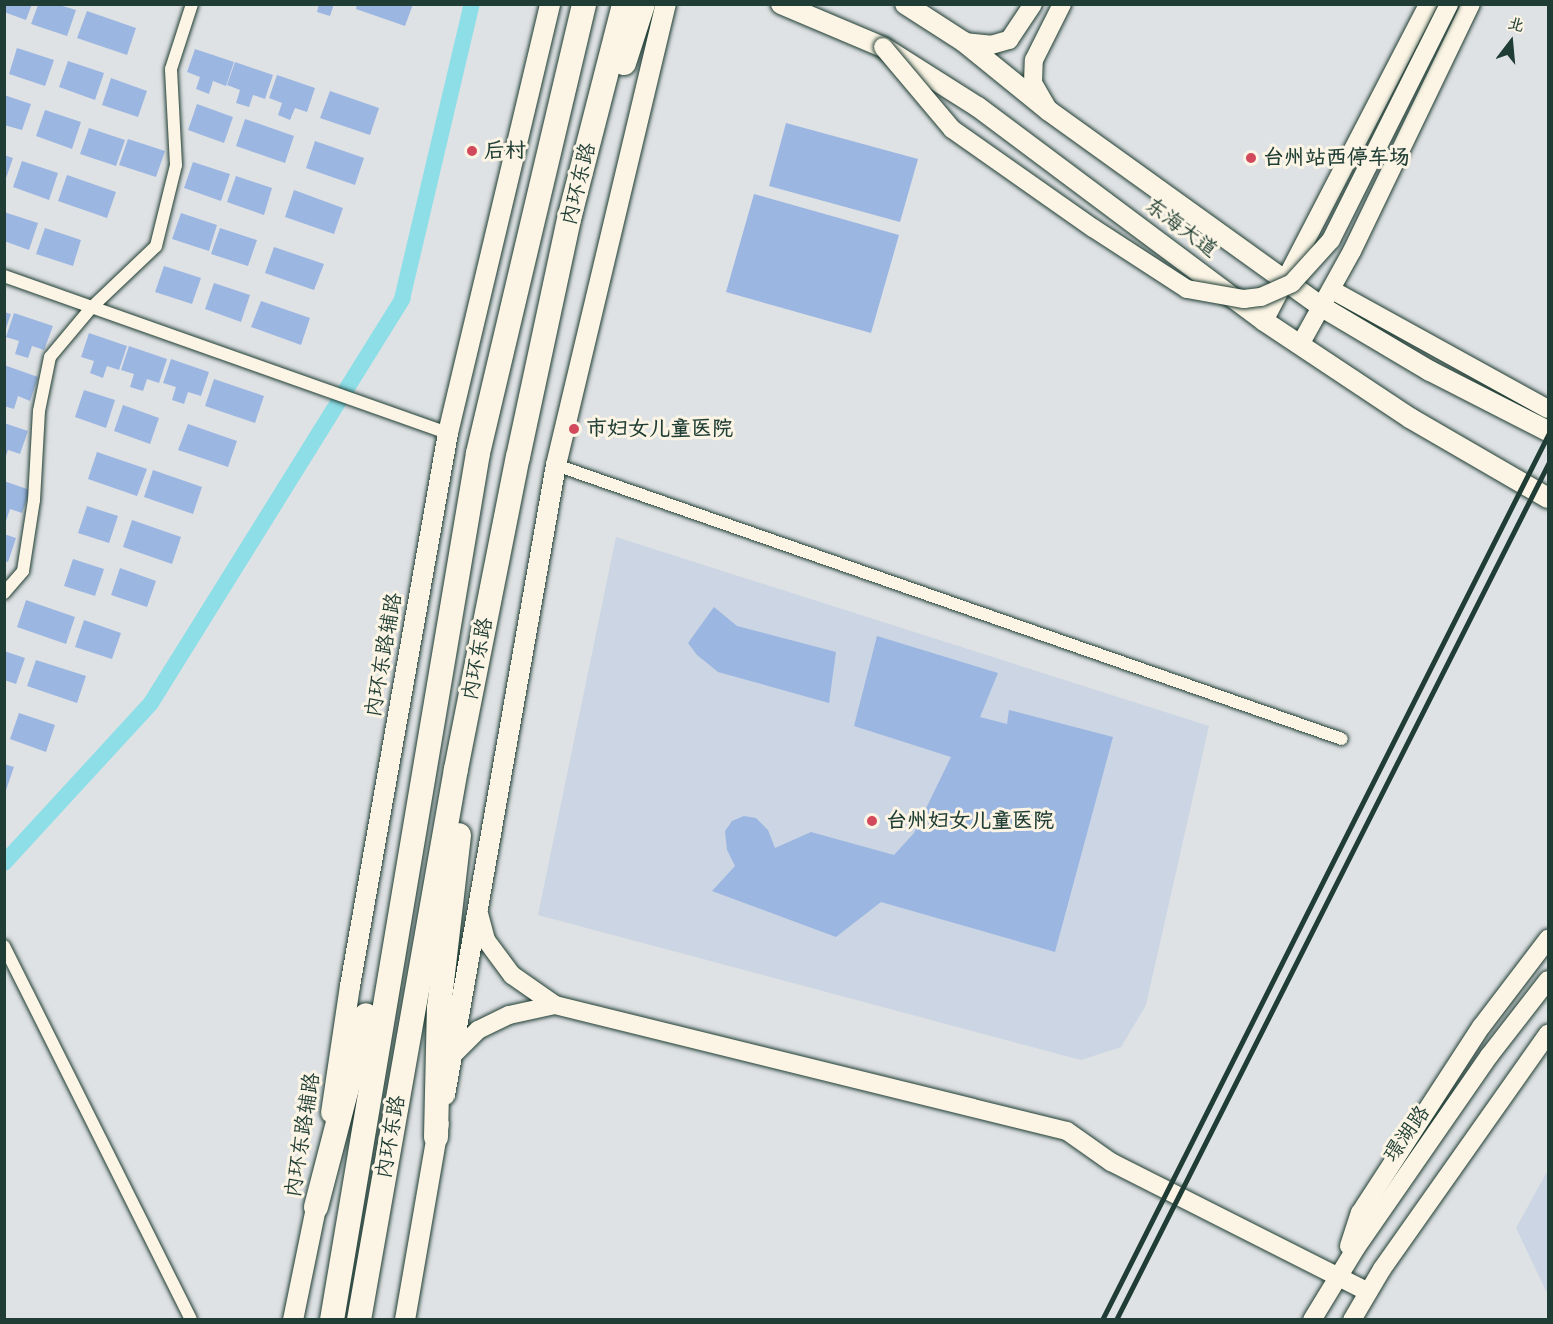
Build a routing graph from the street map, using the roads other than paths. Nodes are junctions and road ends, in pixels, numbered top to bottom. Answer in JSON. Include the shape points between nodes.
{"nodes":[{"id":1,"x":192,"y":4,"type":"edge"},
{"id":2,"x":550,"y":4,"type":"edge"},
{"id":3,"x":572,"y":4,"type":"edge"},
{"id":4,"x":584,"y":4,"type":"edge"},
{"id":5,"x":624,"y":4,"type":"edge"},
{"id":6,"x":643,"y":4,"type":"edge"},
{"id":7,"x":666,"y":4,"type":"edge"},
{"id":8,"x":676,"y":4,"type":"edge"},
{"id":9,"x":781,"y":4,"type":"edge"},
{"id":10,"x":905,"y":4,"type":"edge"},
{"id":11,"x":1033,"y":4,"type":"edge"},
{"id":12,"x":1062,"y":4,"type":"edge"},
{"id":13,"x":1428,"y":4,"type":"edge"},
{"id":14,"x":1449,"y":4,"type":"edge"},
{"id":15,"x":1471,"y":4,"type":"edge"},
{"id":16,"x":658,"y":34,"type":"junction"},
{"id":17,"x":964,"y":42,"type":"junction"},
{"id":18,"x":883,"y":47,"type":"junction"},
{"id":19,"x":1049,"y":111,"type":"junction"},
{"id":20,"x":551,"y":145,"type":"junction"},
{"id":21,"x":570,"y":215,"type":"junction"},
{"id":22,"x":4,"y":276,"type":"edge"},
{"id":23,"x":1286,"y":284,"type":"junction"},
{"id":24,"x":1327,"y":299,"type":"junction"},
{"id":25,"x":92,"y":307,"type":"junction"},
{"id":26,"x":1264,"y":321,"type":"junction"},
{"id":27,"x":1301,"y":343,"type":"junction"},
{"id":28,"x":1548,"y":409,"type":"edge"},
{"id":29,"x":1548,"y":431,"type":"edge"},
{"id":30,"x":448,"y":433,"type":"junction"},
{"id":31,"x":556,"y":465,"type":"junction"},
{"id":32,"x":1548,"y":498,"type":"edge"},
{"id":33,"x":4,"y":593,"type":"edge"},
{"id":34,"x":1342,"y":739,"type":"dead end"},
{"id":35,"x":456,"y":769,"type":"junction"},
{"id":36,"x":401,"y":898,"type":"junction"},
{"id":37,"x":476,"y":903,"type":"junction"},
{"id":38,"x":1548,"y":939,"type":"edge"},
{"id":39,"x":4,"y":946,"type":"edge"},
{"id":40,"x":1548,"y":980,"type":"edge"},
{"id":41,"x":555,"y":1005,"type":"junction"},
{"id":42,"x":1548,"y":1034,"type":"edge"},
{"id":43,"x":452,"y":1056,"type":"junction"},
{"id":44,"x":436,"y":1137,"type":"junction"},
{"id":45,"x":316,"y":1207,"type":"junction"},
{"id":46,"x":1339,"y":1274,"type":"junction"},
{"id":47,"x":1368,"y":1292,"type":"junction"},
{"id":48,"x":191,"y":1319,"type":"edge"},
{"id":49,"x":293,"y":1320,"type":"edge"},
{"id":50,"x":332,"y":1320,"type":"edge"},
{"id":51,"x":359,"y":1320,"type":"edge"},
{"id":52,"x":405,"y":1320,"type":"edge"},
{"id":53,"x":1312,"y":1320,"type":"edge"},
{"id":54,"x":1352,"y":1320,"type":"edge"}],
"edges":[{"from":1,"to":25,"type":"street","via":[[171,69],[176,165],[156,246]]},
{"from":2,"to":30,"type":"main road","name":"内环东路辅路"},
{"from":3,"to":20,"type":"highway"},
{"from":4,"to":20,"type":"highway","name":"内环东路"},
{"from":5,"to":21,"type":"highway","name":"内环东路"},
{"from":6,"to":21,"type":"highway"},
{"from":7,"to":16,"type":"main road"},
{"from":8,"to":16,"type":"main road"},
{"from":9,"to":18,"type":"main road","name":"东海大道"},
{"from":10,"to":17,"type":"main road","name":"东海大道"},
{"from":11,"to":17,"type":"street","via":[[1009,40],[991,45]]},
{"from":12,"to":19,"type":"street","via":[[1034,60],[1034,83]]},
{"from":13,"to":23,"type":"street"},
{"from":14,"to":18,"type":"street","bridge":true,"via":[[1331,240],[1292,283],[1261,297],[1244,299],[1187,289],[1093,228],[952,129]]},
{"from":15,"to":24,"type":"street"},
{"from":16,"to":31,"type":"main road"},
{"from":17,"to":19,"type":"main road","name":"东海大道"},
{"from":18,"to":26,"type":"main road","name":"东海大道","via":[[978,107]]},
{"from":19,"to":23,"type":"main road","name":"东海大道"},
{"from":20,"to":36,"type":"highway","name":"内环东路","via":[[478,453]]},
{"from":21,"to":35,"type":"highway","name":"内环东路"},
{"from":22,"to":25,"type":"street"},
{"from":23,"to":24,"type":"main road","name":"东海大道"},
{"from":23,"to":26,"type":"street"},
{"from":24,"to":27,"type":"street"},
{"from":24,"to":28,"type":"street"},
{"from":24,"to":29,"type":"main road","name":"东海大道","via":[[1430,371]]},
{"from":25,"to":30,"type":"street"},
{"from":25,"to":33,"type":"street","via":[[50,357],[39,411],[34,500],[24,571]]},
{"from":26,"to":27,"type":"main road","name":"东海大道"},
{"from":27,"to":32,"type":"main road","name":"东海大道","via":[[1410,418]]},
{"from":30,"to":45,"type":"main road","name":"内环东路辅路","via":[[350,986]]},
{"from":31,"to":34,"type":"street"},
{"from":31,"to":37,"type":"main road"},
{"from":35,"to":44,"type":"highway","via":[[459,845],[440,1008]]},
{"from":35,"to":51,"type":"highway","name":"内环东路"},
{"from":36,"to":45,"type":"highway","via":[[372,989],[345,1109]]},
{"from":36,"to":50,"type":"highway","name":"内环东路"},
{"from":37,"to":41,"type":"street","via":[[486,940],[512,975]]},
{"from":37,"to":43,"type":"main road"},
{"from":38,"to":46,"type":"street","via":[[1481,1027],[1360,1213]]},
{"from":39,"to":48,"type":"street"},
{"from":40,"to":46,"type":"street","name":"璟湖路","via":[[1488,1056]]},
{"from":41,"to":43,"type":"street","via":[[509,1015],[478,1030]]},
{"from":41,"to":46,"type":"street","via":[[1067,1131],[1111,1162]]},
{"from":42,"to":47,"type":"street"},
{"from":43,"to":44,"type":"main road"},
{"from":44,"to":52,"type":"main road"},
{"from":45,"to":49,"type":"main road","name":"内环东路辅路"},
{"from":46,"to":47,"type":"street"},
{"from":46,"to":53,"type":"street","name":"璟湖路"},
{"from":47,"to":54,"type":"street"}]}
